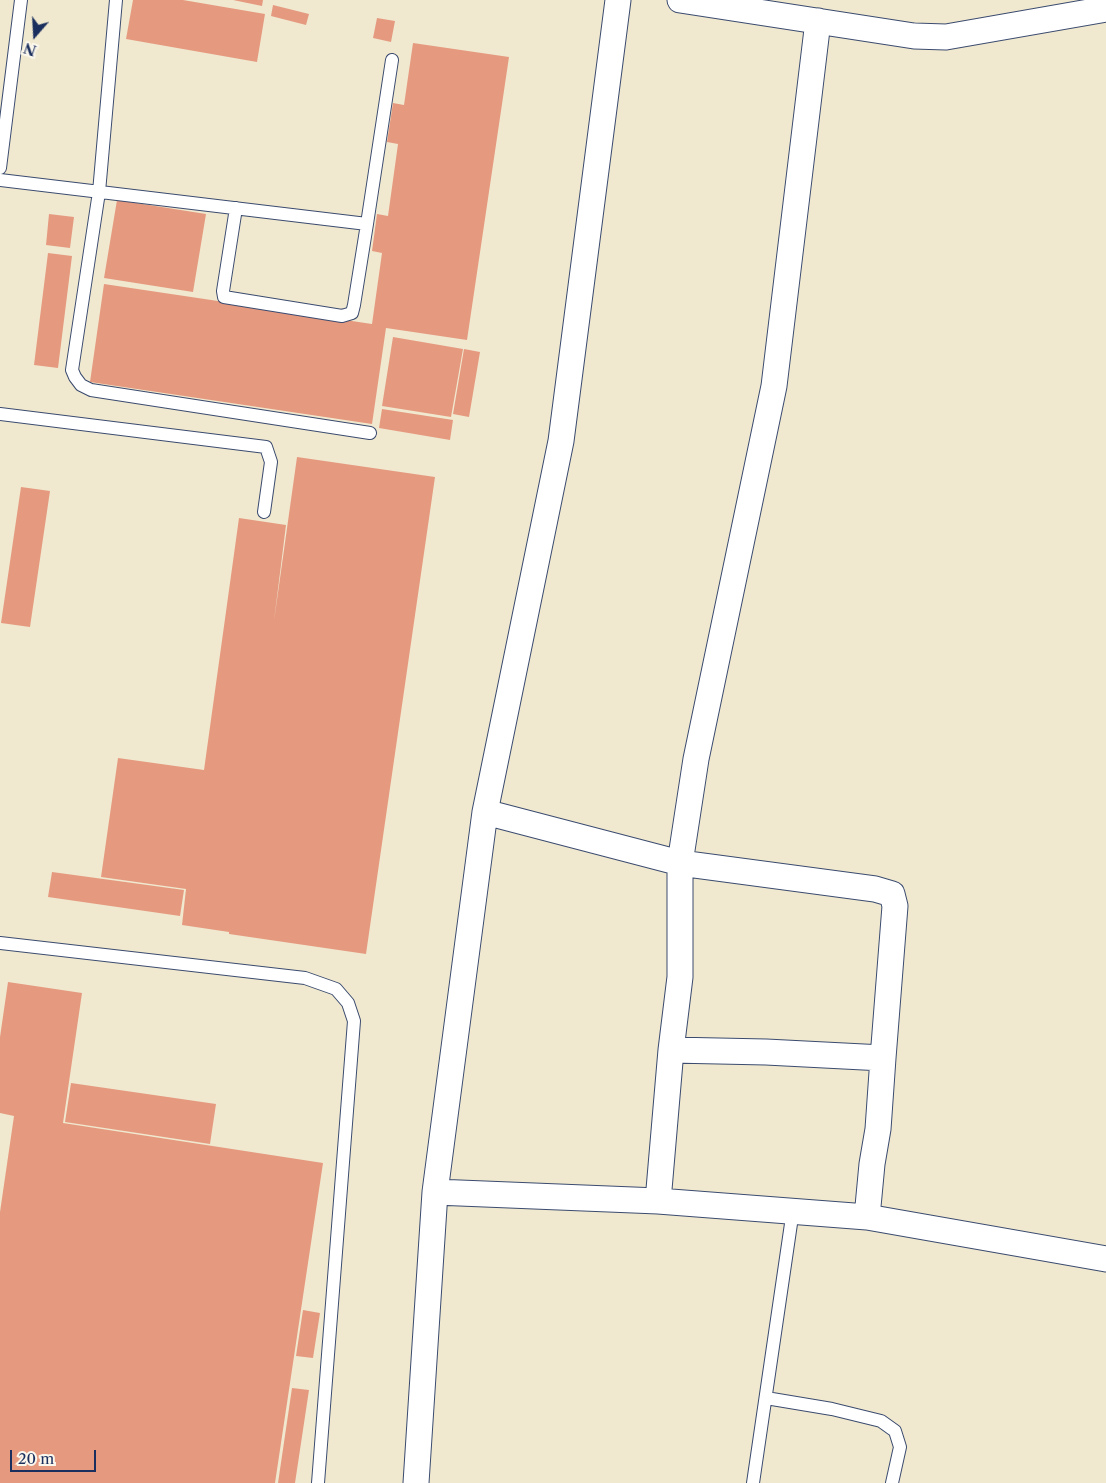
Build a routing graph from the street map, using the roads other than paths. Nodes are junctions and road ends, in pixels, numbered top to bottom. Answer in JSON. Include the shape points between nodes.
{"nodes":[{"id":1,"x":20,"y":0,"type":"edge"},
{"id":2,"x":116,"y":0,"type":"edge"},
{"id":3,"x":618,"y":0,"type":"edge"},
{"id":4,"x":680,"y":0,"type":"edge"},
{"id":5,"x":1106,"y":9,"type":"edge"},
{"id":6,"x":818,"y":21,"type":"junction"},
{"id":7,"x":392,"y":60,"type":"dead end"},
{"id":8,"x":0,"y":168,"type":"edge"},
{"id":9,"x":0,"y":180,"type":"edge"},
{"id":10,"x":99,"y":192,"type":"junction"},
{"id":11,"x":236,"y":208,"type":"junction"},
{"id":12,"x":367,"y":224,"type":"junction"},
{"id":13,"x":0,"y":414,"type":"edge"},
{"id":14,"x":370,"y":433,"type":"dead end"},
{"id":15,"x":264,"y":512,"type":"dead end"},
{"id":16,"x":485,"y":812,"type":"junction"},
{"id":17,"x":680,"y":863,"type":"junction"},
{"id":18,"x":0,"y":943,"type":"edge"},
{"id":19,"x":671,"y":1050,"type":"junction"},
{"id":20,"x":883,"y":1058,"type":"junction"},
{"id":21,"x":435,"y":1192,"type":"junction"},
{"id":22,"x":658,"y":1201,"type":"junction"},
{"id":23,"x":792,"y":1210,"type":"junction"},
{"id":24,"x":867,"y":1217,"type":"junction"},
{"id":25,"x":1106,"y":1259,"type":"edge"},
{"id":26,"x":766,"y":1398,"type":"junction"},
{"id":27,"x":318,"y":1483,"type":"edge"},
{"id":28,"x":416,"y":1483,"type":"edge"},
{"id":29,"x":753,"y":1483,"type":"edge"},
{"id":30,"x":892,"y":1483,"type":"edge"}],
"edges":[{"from":1,"to":8,"type":"lane"},
{"from":2,"to":10,"type":"lane"},
{"from":3,"to":16,"type":"street","via":[[561,441]]},
{"from":4,"to":6,"type":"street"},
{"from":5,"to":6,"type":"street","via":[[946,38]]},
{"from":6,"to":17,"type":"street","via":[[774,386],[696,759]]},
{"from":7,"to":12,"type":"lane"},
{"from":9,"to":10,"type":"lane"},
{"from":10,"to":11,"type":"lane"},
{"from":10,"to":14,"type":"lane","via":[[72,370],[81,384],[91,390]]},
{"from":11,"to":12,"type":"lane"},
{"from":11,"to":12,"type":"lane","via":[[224,297],[342,316],[352,313]]},
{"from":13,"to":15,"type":"lane","via":[[266,447],[271,462]]},
{"from":16,"to":17,"type":"street"},
{"from":16,"to":21,"type":"street"},
{"from":17,"to":19,"type":"street","via":[[680,977]]},
{"from":17,"to":20,"type":"street","via":[[892,894],[895,906]]},
{"from":18,"to":27,"type":"lane","via":[[306,978],[336,989],[348,1003],[354,1021]]},
{"from":19,"to":20,"type":"street"},
{"from":19,"to":22,"type":"street"},
{"from":20,"to":24,"type":"street"},
{"from":21,"to":22,"type":"street"},
{"from":21,"to":28,"type":"street"},
{"from":22,"to":23,"type":"street"},
{"from":23,"to":24,"type":"street"},
{"from":23,"to":26,"type":"lane"},
{"from":24,"to":25,"type":"street"},
{"from":26,"to":29,"type":"lane"},
{"from":26,"to":30,"type":"lane","via":[[881,1420],[895,1431],[900,1447]]}]}
